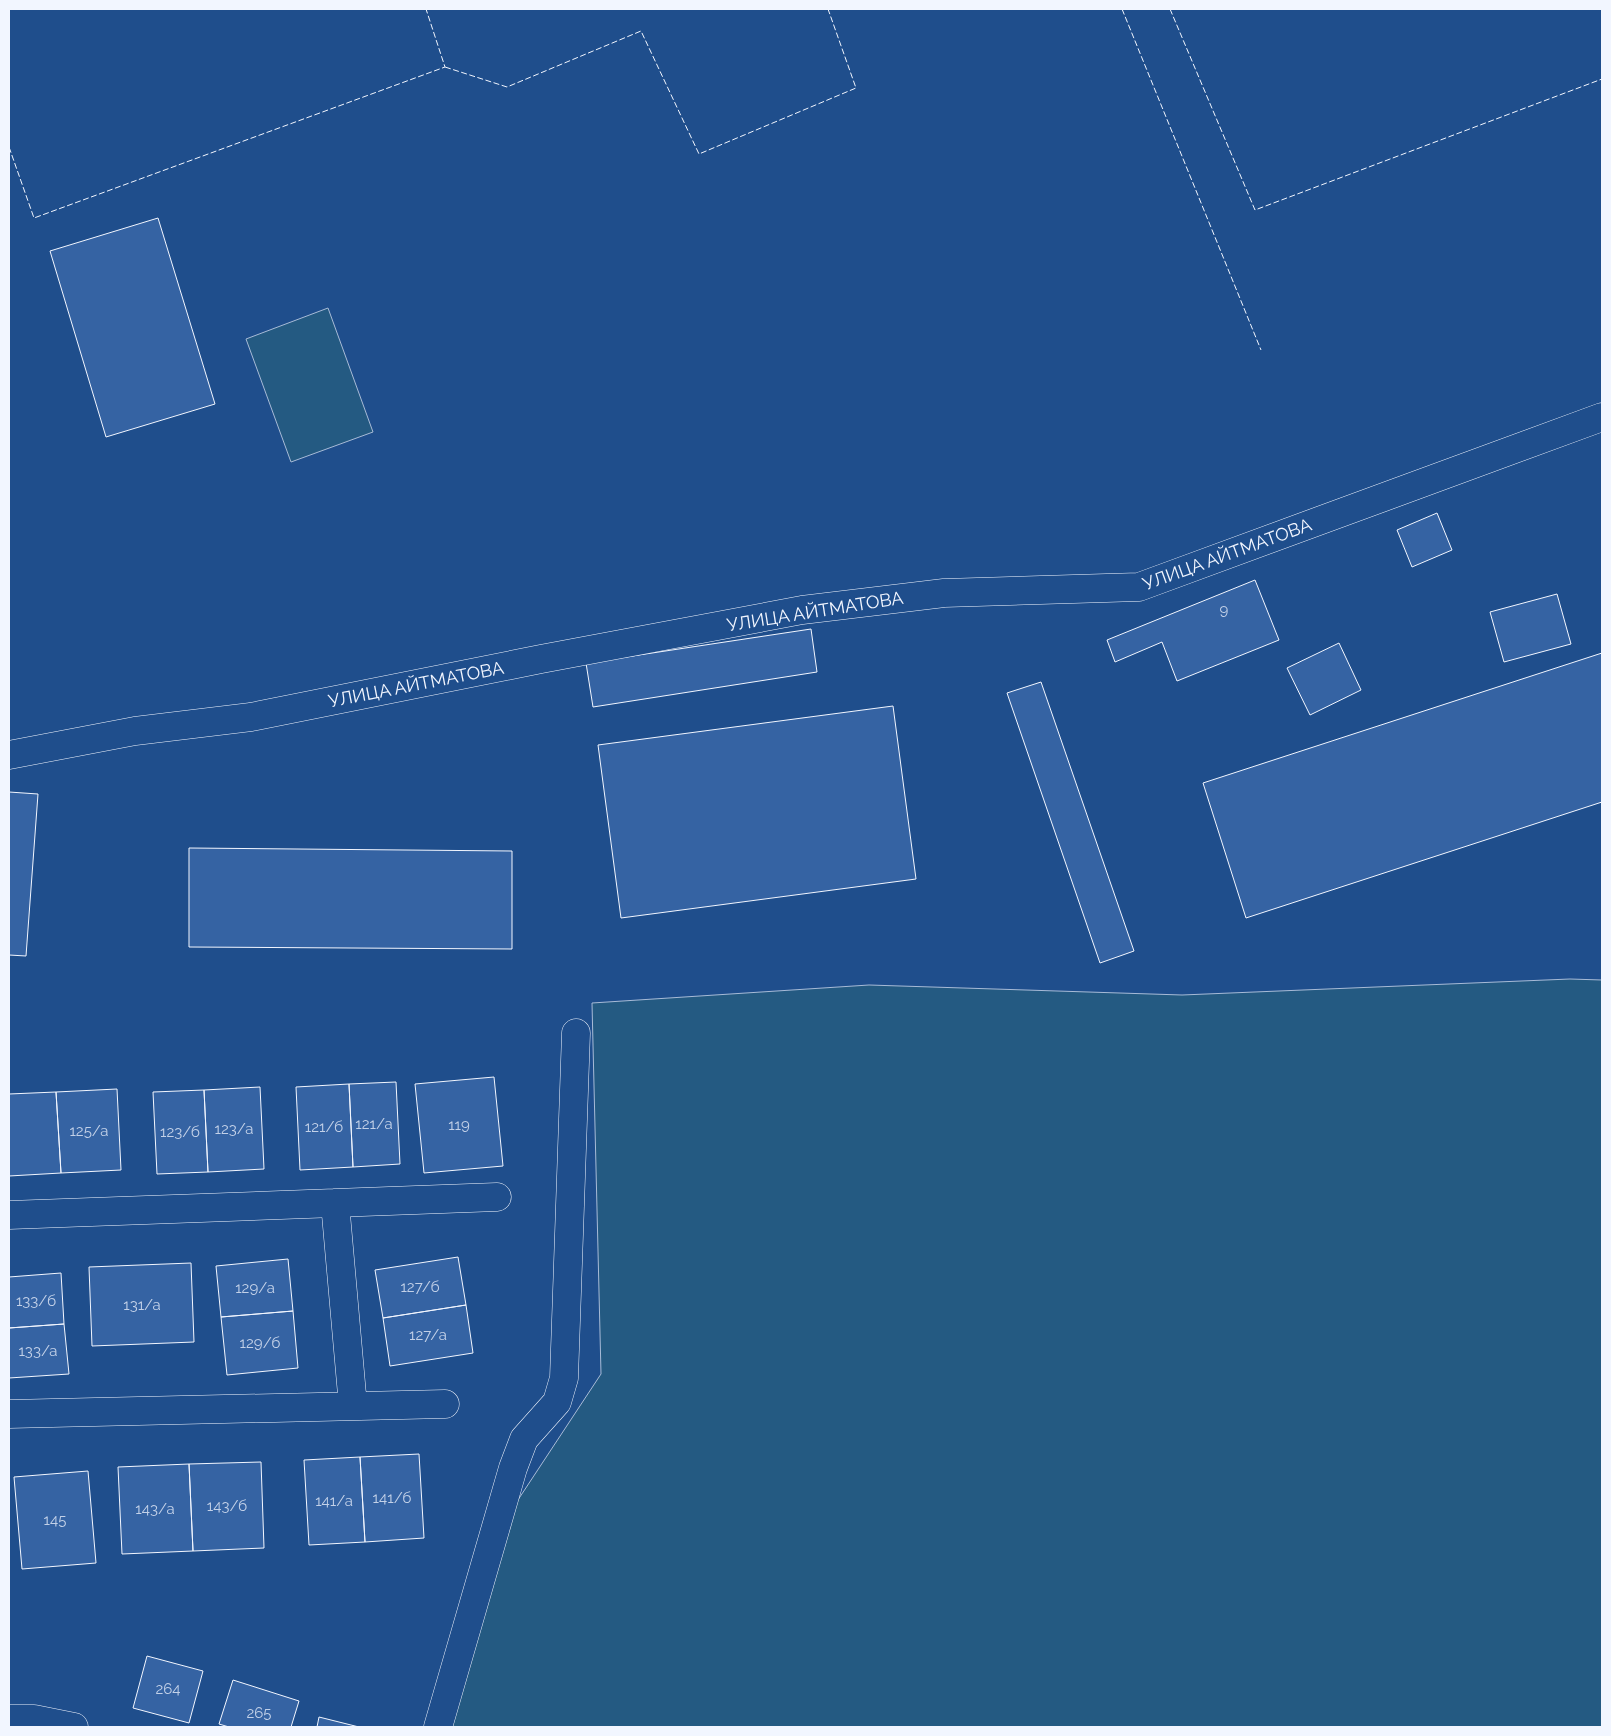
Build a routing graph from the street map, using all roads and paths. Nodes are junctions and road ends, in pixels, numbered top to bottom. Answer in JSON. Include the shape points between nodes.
{"nodes":[{"id":1,"x":1602,"y":417,"type":"edge"},
{"id":2,"x":9,"y":755,"type":"edge"},
{"id":3,"x":576,"y":1033,"type":"dead end"},
{"id":4,"x":497,"y":1197,"type":"dead end"},
{"id":5,"x":335,"y":1203,"type":"junction"},
{"id":6,"x":9,"y":1215,"type":"edge"},
{"id":7,"x":445,"y":1404,"type":"dead end"},
{"id":8,"x":353,"y":1406,"type":"junction"},
{"id":9,"x":9,"y":1414,"type":"edge"},
{"id":10,"x":9,"y":1718,"type":"edge"},
{"id":11,"x":74,"y":1727,"type":"edge"},
{"id":12,"x":438,"y":1727,"type":"edge"}],
"edges":[{"from":1,"to":2,"type":"street","name":"УЛИЦА АЙТМАТОВА","via":[[1139,587],[944,593],[802,610],[251,717],[135,731]]},
{"from":3,"to":12,"type":"street","via":[[564,1378],[557,1402],[524,1439],[513,1468]]},
{"from":4,"to":5,"type":"street"},
{"from":5,"to":6,"type":"street"},
{"from":5,"to":8,"type":"street"},
{"from":7,"to":8,"type":"street"},
{"from":8,"to":9,"type":"street"},
{"from":10,"to":11,"type":"street"}]}
